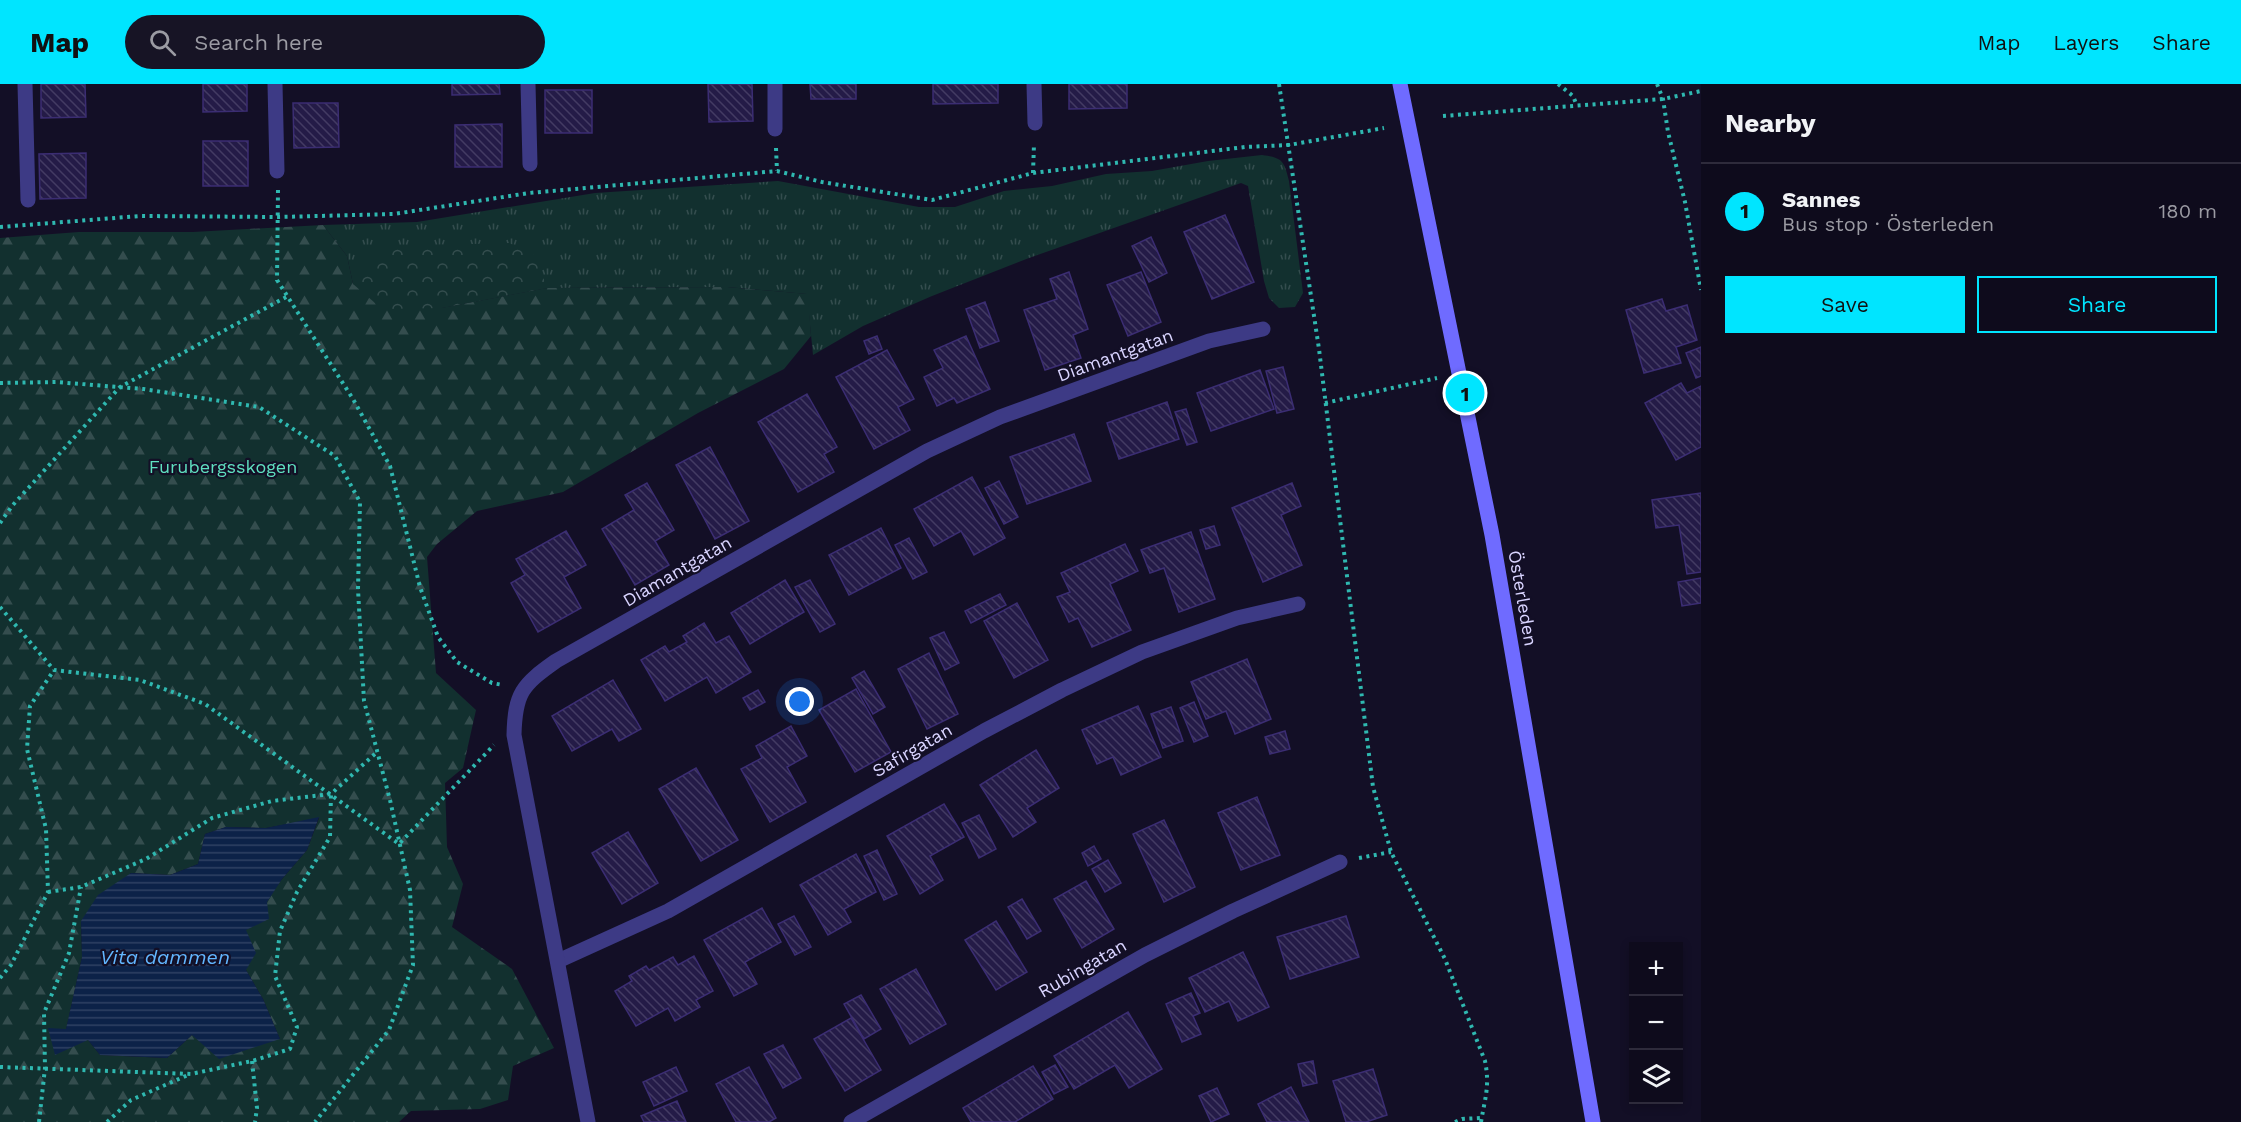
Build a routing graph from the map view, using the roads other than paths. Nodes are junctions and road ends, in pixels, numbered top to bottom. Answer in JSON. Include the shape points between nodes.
{"nodes":[{"id":1,"x":25,"y":84,"type":"edge"},
{"id":2,"x":275,"y":84,"type":"edge"},
{"id":3,"x":528,"y":84,"type":"edge"},
{"id":4,"x":775,"y":84,"type":"edge"},
{"id":5,"x":1034,"y":84,"type":"edge"},
{"id":6,"x":1400,"y":84,"type":"edge"},
{"id":7,"x":1035,"y":123,"type":"road end"},
{"id":8,"x":775,"y":129,"type":"dead end"},
{"id":9,"x":530,"y":164,"type":"dead end"},
{"id":10,"x":278,"y":171,"type":"road end"},
{"id":11,"x":28,"y":200,"type":"dead end"},
{"id":12,"x":1263,"y":329,"type":"dead end"},
{"id":13,"x":1298,"y":604,"type":"dead end"},
{"id":14,"x":1340,"y":862,"type":"road end"},
{"id":15,"x":558,"y":961,"type":"junction"},
{"id":16,"x":588,"y":1122,"type":"edge"},
{"id":17,"x":851,"y":1122,"type":"edge"},
{"id":18,"x":1593,"y":1122,"type":"edge"}],
"edges":[{"from":1,"to":11,"type":"street"},
{"from":2,"to":10,"type":"street"},
{"from":3,"to":9,"type":"street"},
{"from":4,"to":8,"type":"street"},
{"from":5,"to":7,"type":"street"},
{"from":6,"to":18,"type":"main road","name":"Österleden","via":[[1492,535]]},
{"from":12,"to":15,"type":"street","name":"Diamantgatan","via":[[1209,341],[1000,417],[927,451],[533,677],[516,705],[514,735]]},
{"from":13,"to":15,"type":"street","name":"Safirgatan","via":[[1237,618],[1152,649],[1062,690],[668,911]]},
{"from":14,"to":17,"type":"street","name":"Rubingatan","via":[[1145,955]]},
{"from":15,"to":16,"type":"street"}]}
